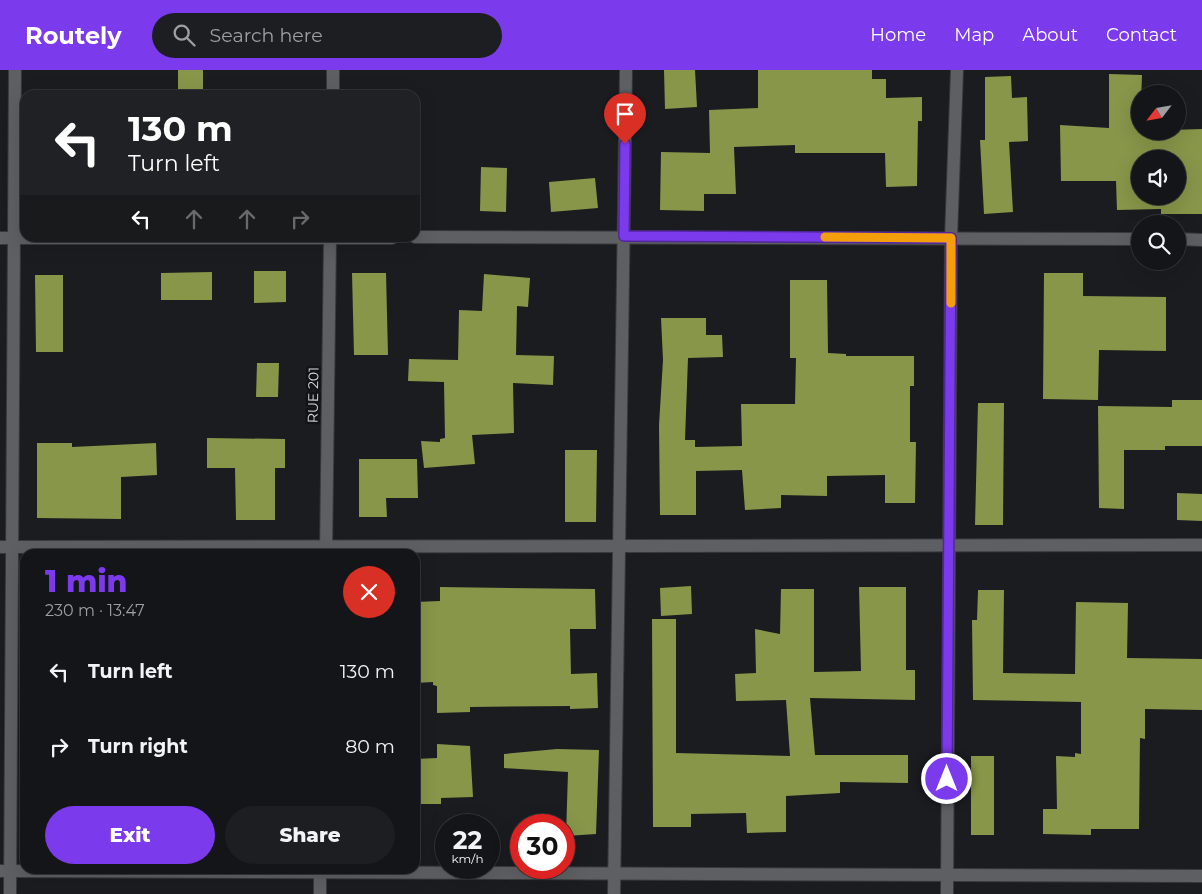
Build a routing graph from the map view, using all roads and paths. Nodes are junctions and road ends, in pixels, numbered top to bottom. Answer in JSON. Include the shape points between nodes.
{"nodes":[{"id":1,"x":15,"y":70,"type":"edge"},
{"id":2,"x":333,"y":70,"type":"edge"},
{"id":3,"x":626,"y":70,"type":"edge"},
{"id":4,"x":956,"y":70,"type":"edge"},
{"id":5,"x":333,"y":90,"type":"edge"},
{"id":6,"x":624,"y":236,"type":"junction"},
{"id":7,"x":420,"y":237,"type":"edge"},
{"id":8,"x":0,"y":238,"type":"edge"},
{"id":9,"x":14,"y":238,"type":"junction"},
{"id":10,"x":20,"y":238,"type":"edge"},
{"id":11,"x":951,"y":238,"type":"junction"},
{"id":12,"x":1131,"y":239,"type":"edge"},
{"id":13,"x":1186,"y":240,"type":"edge"},
{"id":14,"x":1202,"y":240,"type":"edge"},
{"id":15,"x":330,"y":242,"type":"edge"},
{"id":16,"x":1202,"y":545,"type":"edge"},
{"id":17,"x":620,"y":546,"type":"junction"},
{"id":18,"x":948,"y":546,"type":"junction"},
{"id":19,"x":6,"y":548,"type":"edge"},
{"id":20,"x":113,"y":549,"type":"edge"},
{"id":21,"x":326,"y":549,"type":"edge"},
{"id":22,"x":420,"y":549,"type":"edge"},
{"id":23,"x":5,"y":871,"type":"edge"},
{"id":24,"x":20,"y":871,"type":"edge"},
{"id":25,"x":420,"y":871,"type":"edge"},
{"id":26,"x":615,"y":872,"type":"junction"},
{"id":27,"x":320,"y":874,"type":"edge"},
{"id":28,"x":947,"y":876,"type":"junction"},
{"id":29,"x":1202,"y":876,"type":"edge"},
{"id":30,"x":10,"y":894,"type":"edge"},
{"id":31,"x":320,"y":894,"type":"edge"},
{"id":32,"x":614,"y":894,"type":"edge"},
{"id":33,"x":947,"y":894,"type":"edge"}],
"edges":[{"from":1,"to":9,"type":"street"},
{"from":2,"to":5,"type":"street"},
{"from":3,"to":6,"type":"street"},
{"from":4,"to":11,"type":"street"},
{"from":6,"to":7,"type":"street"},
{"from":6,"to":11,"type":"street"},
{"from":6,"to":17,"type":"street"},
{"from":8,"to":9,"type":"street"},
{"from":9,"to":10,"type":"street"},
{"from":9,"to":19,"type":"street"},
{"from":11,"to":12,"type":"street"},
{"from":11,"to":18,"type":"street"},
{"from":13,"to":14,"type":"street"},
{"from":15,"to":21,"type":"street","name":"RUE 201"},
{"from":16,"to":18,"type":"street"},
{"from":17,"to":18,"type":"street"},
{"from":17,"to":22,"type":"street"},
{"from":17,"to":26,"type":"street"},
{"from":18,"to":28,"type":"street"},
{"from":19,"to":20,"type":"street"},
{"from":19,"to":23,"type":"street"},
{"from":23,"to":24,"type":"street"},
{"from":23,"to":30,"type":"street"},
{"from":25,"to":26,"type":"street"},
{"from":26,"to":28,"type":"street"},
{"from":26,"to":32,"type":"street"},
{"from":27,"to":31,"type":"street"},
{"from":28,"to":29,"type":"street"},
{"from":28,"to":33,"type":"street"}]}
